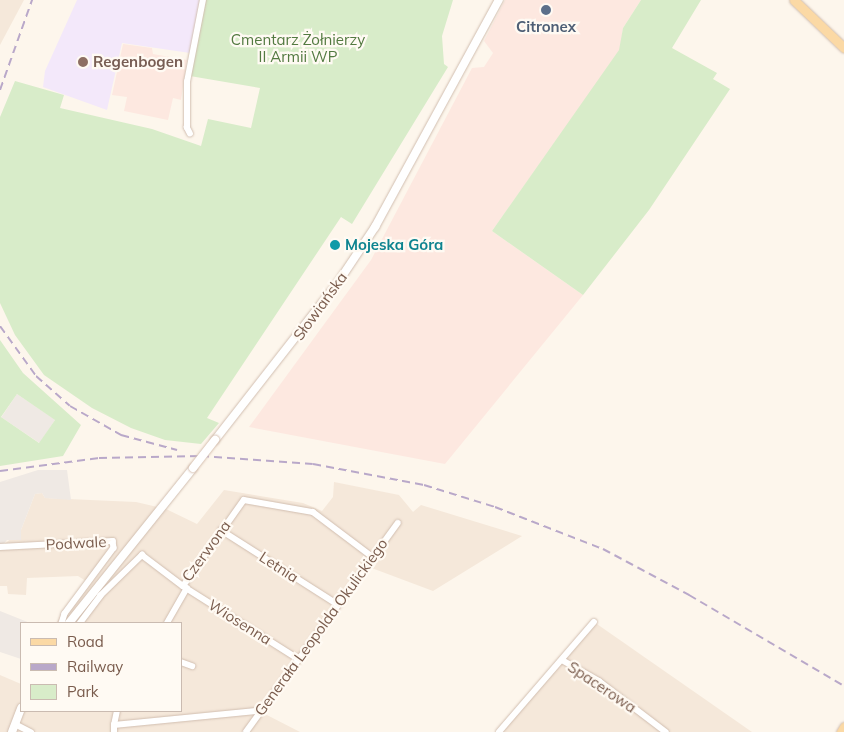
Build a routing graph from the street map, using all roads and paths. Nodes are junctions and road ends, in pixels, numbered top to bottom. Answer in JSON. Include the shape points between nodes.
{"nodes":[{"id":1,"x":203,"y":0,"type":"edge"},
{"id":2,"x":499,"y":0,"type":"edge"},
{"id":3,"x":794,"y":0,"type":"edge"},
{"id":4,"x":844,"y":48,"type":"edge"},
{"id":5,"x":190,"y":134,"type":"dead end"},
{"id":6,"x":398,"y":523,"type":"dead end"},
{"id":7,"x":222,"y":530,"type":"junction"},
{"id":8,"x":0,"y":547,"type":"edge"},
{"id":9,"x":373,"y":556,"type":"junction"},
{"id":10,"x":185,"y":587,"type":"junction"},
{"id":11,"x":337,"y":604,"type":"junction"},
{"id":12,"x":62,"y":622,"type":"edge"},
{"id":13,"x":71,"y":622,"type":"edge"},
{"id":14,"x":81,"y":622,"type":"edge"},
{"id":15,"x":168,"y":622,"type":"edge"},
{"id":16,"x":594,"y":622,"type":"dead end"},
{"id":17,"x":297,"y":658,"type":"junction"},
{"id":18,"x":562,"y":660,"type":"junction"},
{"id":19,"x":182,"y":662,"type":"edge"},
{"id":20,"x":192,"y":666,"type":"dead end"},
{"id":21,"x":20,"y":711,"type":"edge"},
{"id":22,"x":258,"y":711,"type":"junction"},
{"id":23,"x":117,"y":712,"type":"edge"},
{"id":24,"x":844,"y":727,"type":"edge"},
{"id":25,"x":14,"y":728,"type":"edge"},
{"id":26,"x":114,"y":729,"type":"edge"},
{"id":27,"x":31,"y":732,"type":"edge"},
{"id":28,"x":246,"y":732,"type":"edge"},
{"id":29,"x":499,"y":732,"type":"edge"},
{"id":30,"x":666,"y":732,"type":"edge"},
{"id":31,"x":841,"y":732,"type":"edge"}],
"edges":[{"from":1,"to":5,"type":"street","via":[[187,82],[187,128]]},
{"from":2,"to":13,"type":"street","name":"Słowiańska","bridge":true,"via":[[375,227],[332,291]]},
{"from":3,"to":4,"type":"main road"},
{"from":6,"to":9,"type":"street","name":"Generała Leopolda Okulickiego"},
{"from":7,"to":9,"type":"street","name":"Czerwona","via":[[244,500],[313,512]]},
{"from":7,"to":10,"type":"street","name":"Czerwona"},
{"from":7,"to":11,"type":"street","name":"Letnia"},
{"from":8,"to":12,"type":"street","name":"Podwale","via":[[113,541],[114,548]]},
{"from":9,"to":11,"type":"street","name":"Generała Leopolda Okulickiego"},
{"from":10,"to":14,"type":"street","name":"Czerwona","via":[[142,555],[100,596]]},
{"from":10,"to":15,"type":"street"},
{"from":10,"to":17,"type":"street","name":"Wiosenna"},
{"from":11,"to":17,"type":"street","name":"Generała Leopolda Okulickiego"},
{"from":16,"to":18,"type":"street"},
{"from":17,"to":22,"type":"street","name":"Generała Leopolda Okulickiego"},
{"from":18,"to":29,"type":"street"},
{"from":18,"to":30,"type":"street","name":"Spacerowa","via":[[600,681]]},
{"from":19,"to":20,"type":"street"},
{"from":21,"to":25,"type":"street"},
{"from":22,"to":26,"type":"street"},
{"from":22,"to":28,"type":"street","name":"Generała Leopolda Okulickiego"},
{"from":23,"to":26,"type":"street"},
{"from":24,"to":31,"type":"main road"},
{"from":25,"to":27,"type":"street"}]}
